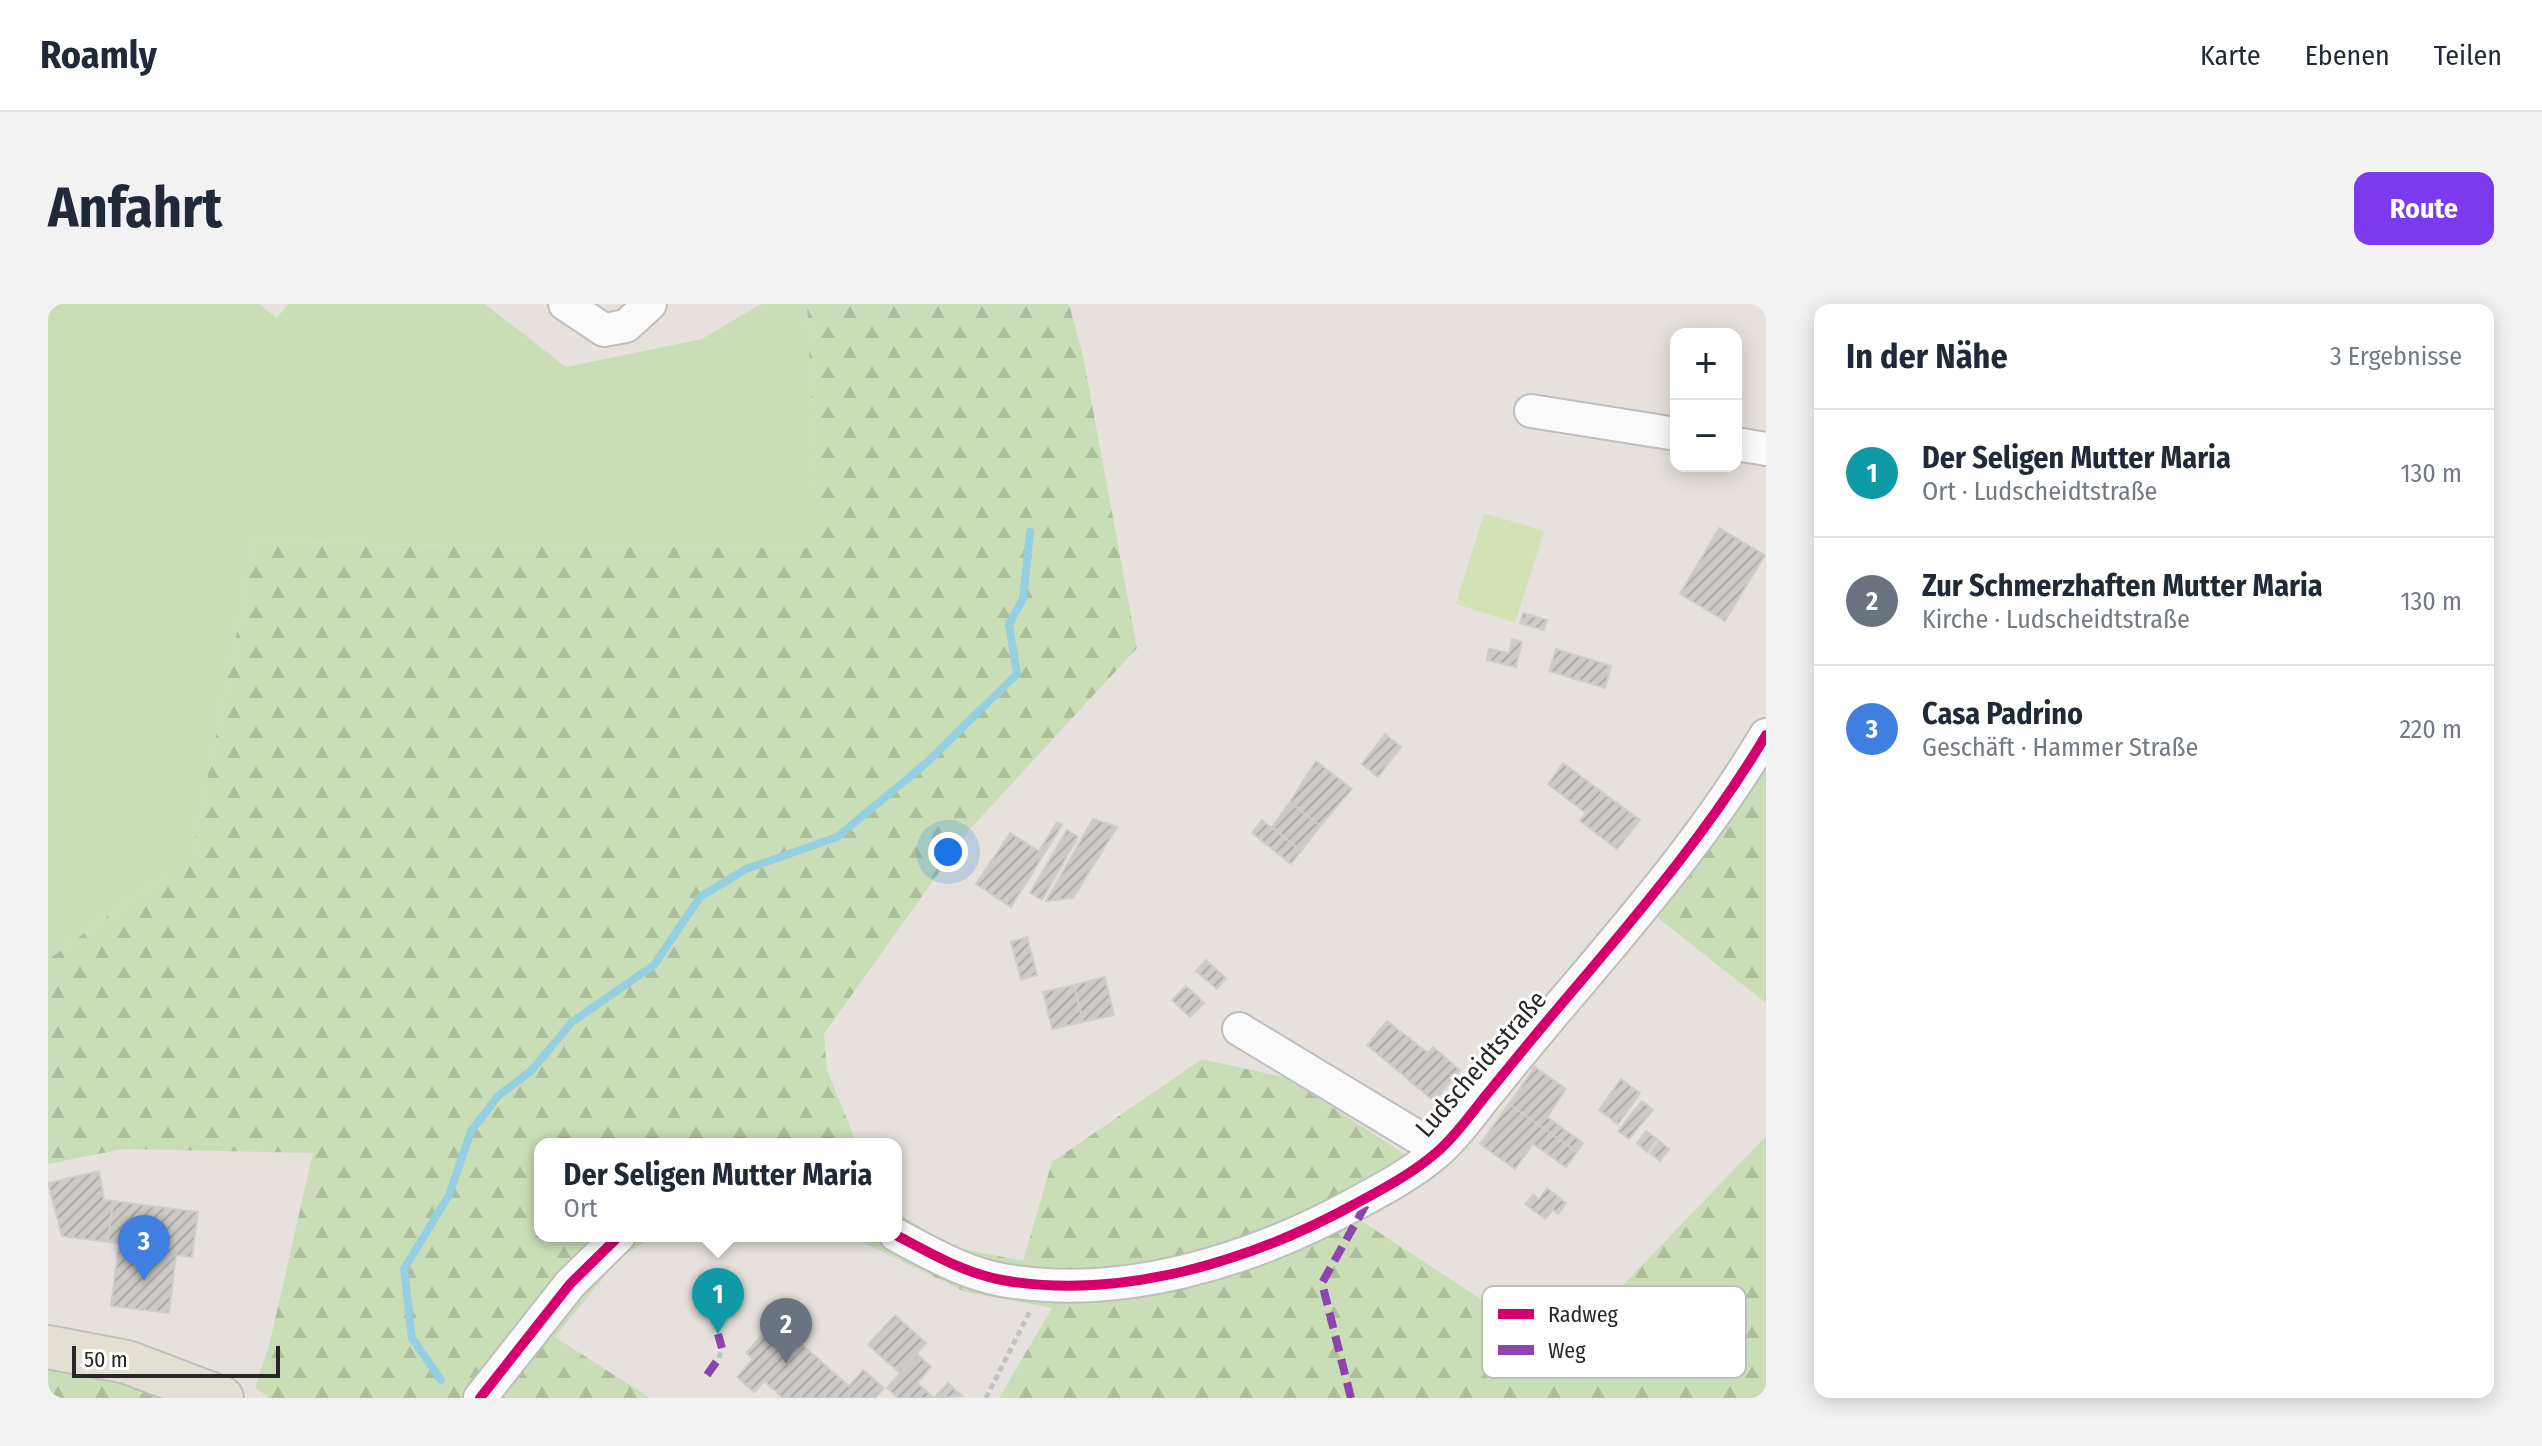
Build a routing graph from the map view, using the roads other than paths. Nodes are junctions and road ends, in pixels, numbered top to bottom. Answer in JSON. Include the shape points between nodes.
{"nodes":[{"id":1,"x":565,"y":304,"type":"edge"},
{"id":2,"x":650,"y":304,"type":"edge"},
{"id":3,"x":1531,"y":411,"type":"dead end"},
{"id":4,"x":1670,"y":433,"type":"edge"},
{"id":5,"x":1742,"y":445,"type":"edge"},
{"id":6,"x":1766,"y":449,"type":"edge"},
{"id":7,"x":1766,"y":735,"type":"edge"},
{"id":8,"x":1239,"y":1029,"type":"dead end"},
{"id":9,"x":1439,"y":1150,"type":"junction"},
{"id":10,"x":902,"y":1238,"type":"edge"},
{"id":11,"x":613,"y":1242,"type":"edge"},
{"id":12,"x":48,"y":1347,"type":"edge"},
{"id":13,"x":222,"y":1398,"type":"edge"},
{"id":14,"x":480,"y":1398,"type":"edge"}],
"edges":[{"from":1,"to":2,"type":"street","via":[[604,330],[626,326]]},
{"from":3,"to":4,"type":"street"},
{"from":5,"to":6,"type":"street"},
{"from":7,"to":9,"type":"street","name":"Ludscheidtstraße","via":[[1736,785],[1630,923]]},
{"from":8,"to":9,"type":"street"},
{"from":9,"to":10,"type":"street","name":"Ludscheidtstraße","via":[[1310,1229],[1194,1271],[1042,1285],[952,1264]]},
{"from":11,"to":14,"type":"street","via":[[570,1284]]},
{"from":12,"to":13,"type":"main road","via":[[127,1362]]}]}
